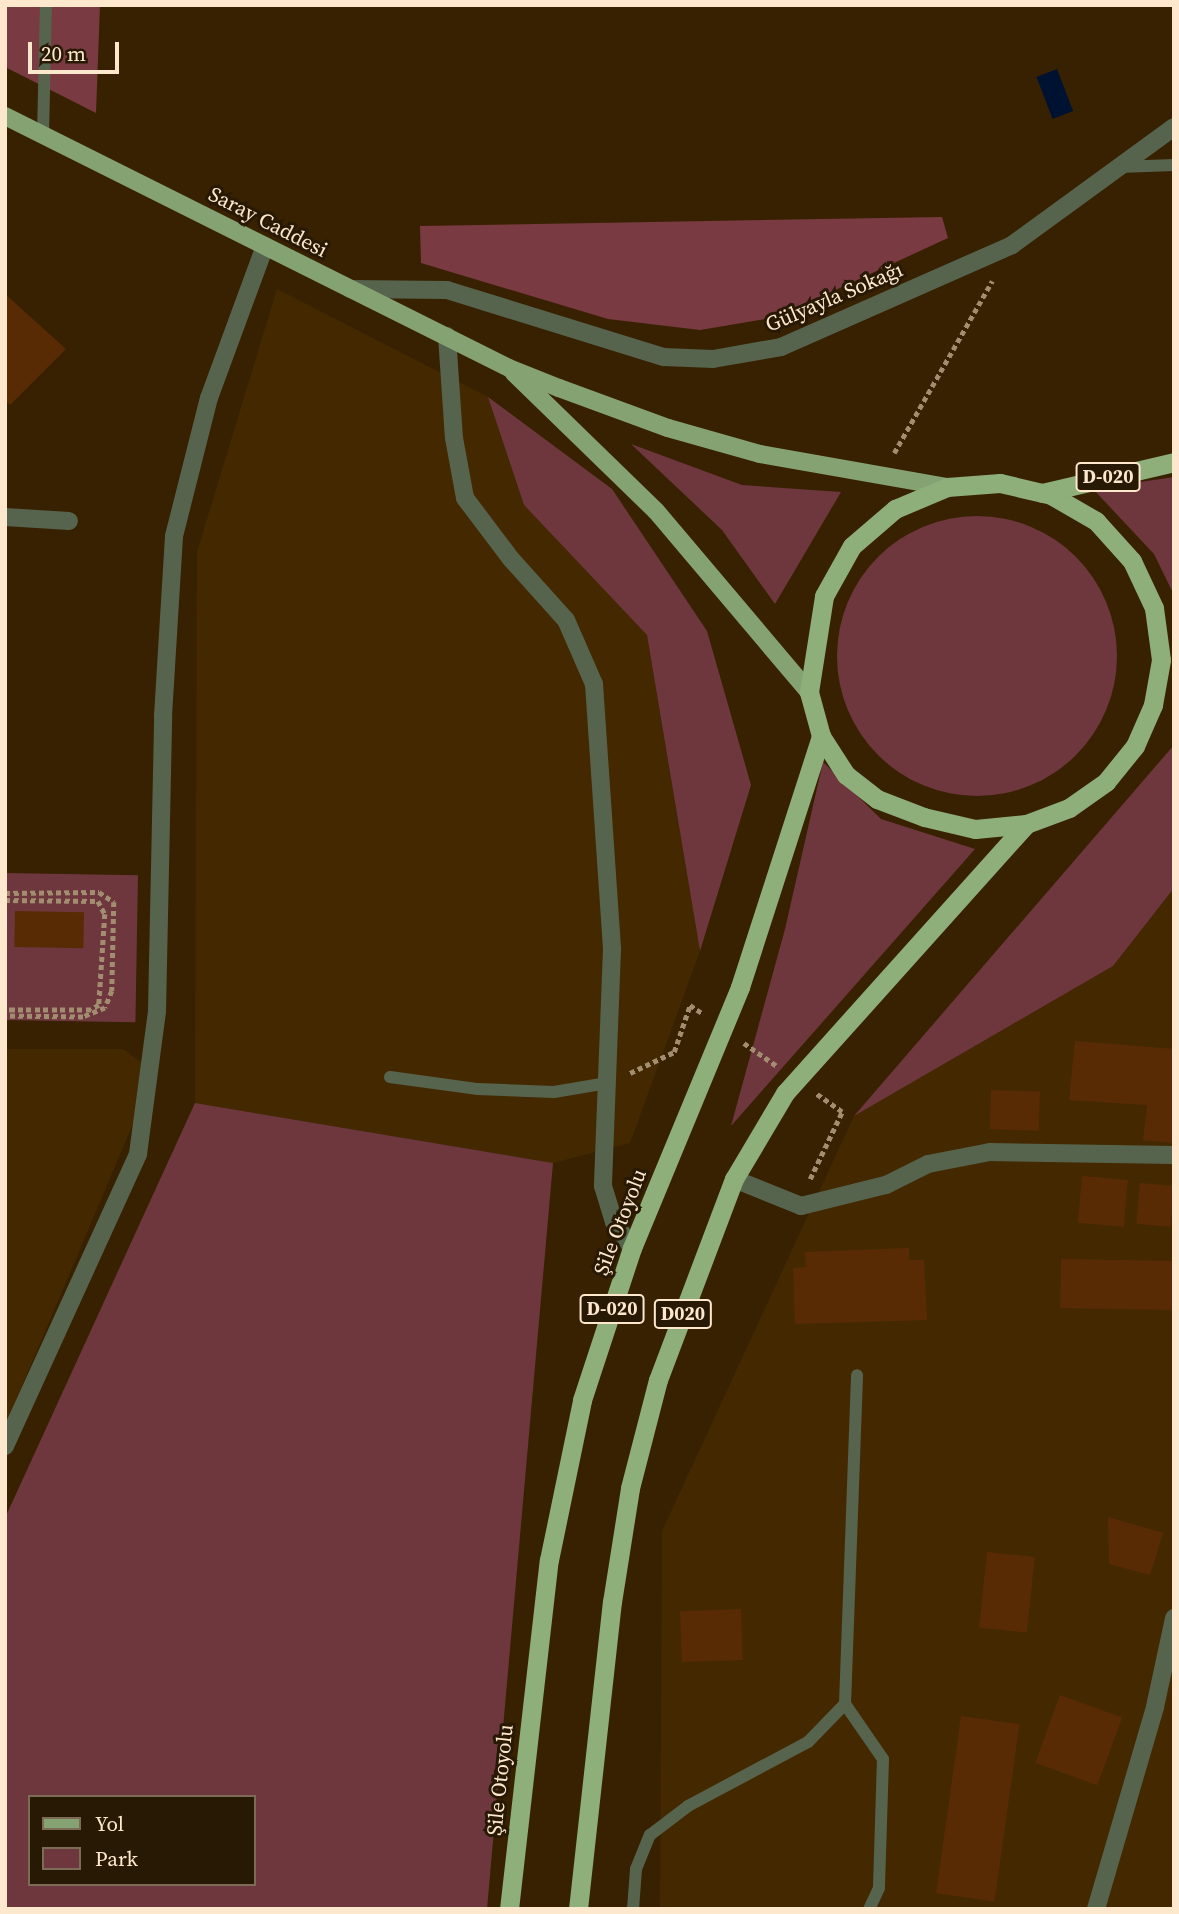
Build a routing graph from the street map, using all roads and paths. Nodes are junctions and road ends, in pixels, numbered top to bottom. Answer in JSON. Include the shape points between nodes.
{"nodes":[{"id":1,"x":46,"y":5,"type":"edge"},
{"id":2,"x":5,"y":116,"type":"edge"},
{"id":3,"x":1174,"y":127,"type":"edge"},
{"id":4,"x":43,"y":135,"type":"junction"},
{"id":5,"x":1174,"y":165,"type":"edge"},
{"id":6,"x":1119,"y":167,"type":"junction"},
{"id":7,"x":1012,"y":245,"type":"junction"},
{"id":8,"x":265,"y":246,"type":"junction"},
{"id":9,"x":350,"y":289,"type":"junction"},
{"id":10,"x":447,"y":336,"type":"junction"},
{"id":11,"x":509,"y":368,"type":"junction"},
{"id":12,"x":1174,"y":462,"type":"edge"},
{"id":13,"x":880,"y":474,"type":"junction"},
{"id":14,"x":947,"y":487,"type":"junction"},
{"id":15,"x":1042,"y":493,"type":"junction"},
{"id":16,"x":5,"y":517,"type":"edge"},
{"id":17,"x":69,"y":521,"type":"dead end"},
{"id":18,"x":1167,"y":654,"type":"edge"},
{"id":19,"x":809,"y":692,"type":"junction"},
{"id":20,"x":821,"y":736,"type":"junction"},
{"id":21,"x":1026,"y":824,"type":"junction"},
{"id":22,"x":5,"y":893,"type":"edge"},
{"id":23,"x":5,"y":900,"type":"edge"},
{"id":24,"x":5,"y":1013,"type":"edge"},
{"id":25,"x":712,"y":1020,"type":"dead end"},
{"id":26,"x":734,"y":1035,"type":"dead end"},
{"id":27,"x":788,"y":1074,"type":"dead end"},
{"id":28,"x":390,"y":1077,"type":"dead end"},
{"id":29,"x":607,"y":1083,"type":"junction"},
{"id":30,"x":809,"y":1089,"type":"dead end"},
{"id":31,"x":1174,"y":1155,"type":"edge"},
{"id":32,"x":811,"y":1174,"type":"dead end"},
{"id":33,"x":734,"y":1178,"type":"junction"},
{"id":34,"x":632,"y":1248,"type":"junction"},
{"id":35,"x":858,"y":1375,"type":"dead end"},
{"id":36,"x":5,"y":1446,"type":"edge"},
{"id":37,"x":1174,"y":1618,"type":"edge"},
{"id":38,"x":845,"y":1704,"type":"junction"},
{"id":39,"x":509,"y":1909,"type":"edge"},
{"id":40,"x":578,"y":1909,"type":"edge"},
{"id":41,"x":634,"y":1909,"type":"edge"},
{"id":42,"x":869,"y":1909,"type":"edge"},
{"id":43,"x":1096,"y":1909,"type":"edge"}],
"edges":[{"from":1,"to":4,"type":"lane"},
{"from":2,"to":4,"type":"main road","name":"Saray Caddesi"},
{"from":3,"to":6,"type":"street","name":"Gülyayla Sokağı"},
{"from":4,"to":8,"type":"main road","name":"Saray Caddesi"},
{"from":5,"to":6,"type":"lane"},
{"from":6,"to":7,"type":"street","name":"Gülyayla Sokağı"},
{"from":7,"to":9,"type":"street","name":"Gülyayla Sokağı","via":[[782,347],[713,359],[664,357],[447,290]]},
{"from":7,"to":13,"type":"path"},
{"from":8,"to":9,"type":"main road","name":"Saray Caddesi"},
{"from":8,"to":36,"type":"street","via":[[209,398],[174,536],[163,716],[157,1012],[138,1154]]},
{"from":9,"to":10,"type":"main road","name":"Saray Caddesi"},
{"from":10,"to":11,"type":"main road","name":"Saray Caddesi"},
{"from":10,"to":29,"type":"street","via":[[454,438],[465,498],[566,620],[594,684],[612,949]]},
{"from":11,"to":13,"type":"main road","via":[[668,428],[760,454]]},
{"from":11,"to":19,"type":"main road","via":[[656,511]]},
{"from":12,"to":15,"type":"highway","number":"D-020"},
{"from":13,"to":14,"type":"main road"},
{"from":14,"to":15,"type":"highway","via":[[1000,483]]},
{"from":14,"to":19,"type":"highway","via":[[895,509],[852,546],[824,596]]},
{"from":15,"to":18,"type":"highway","via":[[1096,521],[1132,561],[1154,608]]},
{"from":16,"to":17,"type":"street"},
{"from":18,"to":21,"type":"highway","via":[[1135,747],[1106,782],[1069,808]]},
{"from":19,"to":20,"type":"highway"},
{"from":20,"to":21,"type":"highway","via":[[846,775],[877,799],[924,817],[975,828]]},
{"from":20,"to":34,"type":"highway","name":"Şile Otoyolu","number":"D-020","via":[[740,988]]},
{"from":21,"to":33,"type":"highway","number":"D020","via":[[785,1093]]},
{"from":22,"to":24,"type":"path","via":[[100,892],[114,902],[112,990],[105,1008],[83,1017]]},
{"from":23,"to":24,"type":"path","via":[[98,901],[105,914],[99,1005],[91,1010]]},
{"from":25,"to":29,"type":"path","via":[[690,1005],[674,1052]]},
{"from":26,"to":27,"type":"path"},
{"from":28,"to":29,"type":"lane","via":[[478,1089],[554,1092]]},
{"from":29,"to":34,"type":"street","via":[[603,1186],[614,1222]]},
{"from":30,"to":32,"type":"path","via":[[842,1112]]},
{"from":31,"to":33,"type":"street","via":[[990,1152],[928,1164],[886,1185],[801,1206]]},
{"from":33,"to":40,"type":"highway","number":"D020","via":[[658,1380],[630,1488],[612,1602]]},
{"from":34,"to":39,"type":"highway","name":"Şile Otoyolu","number":"D-020","via":[[582,1400],[549,1560]]},
{"from":35,"to":38,"type":"lane"},
{"from":37,"to":43,"type":"street","via":[[1155,1707]]},
{"from":38,"to":41,"type":"lane","via":[[808,1742],[688,1806],[650,1835],[636,1869]]},
{"from":38,"to":42,"type":"lane","via":[[883,1759],[879,1888]]}]}
